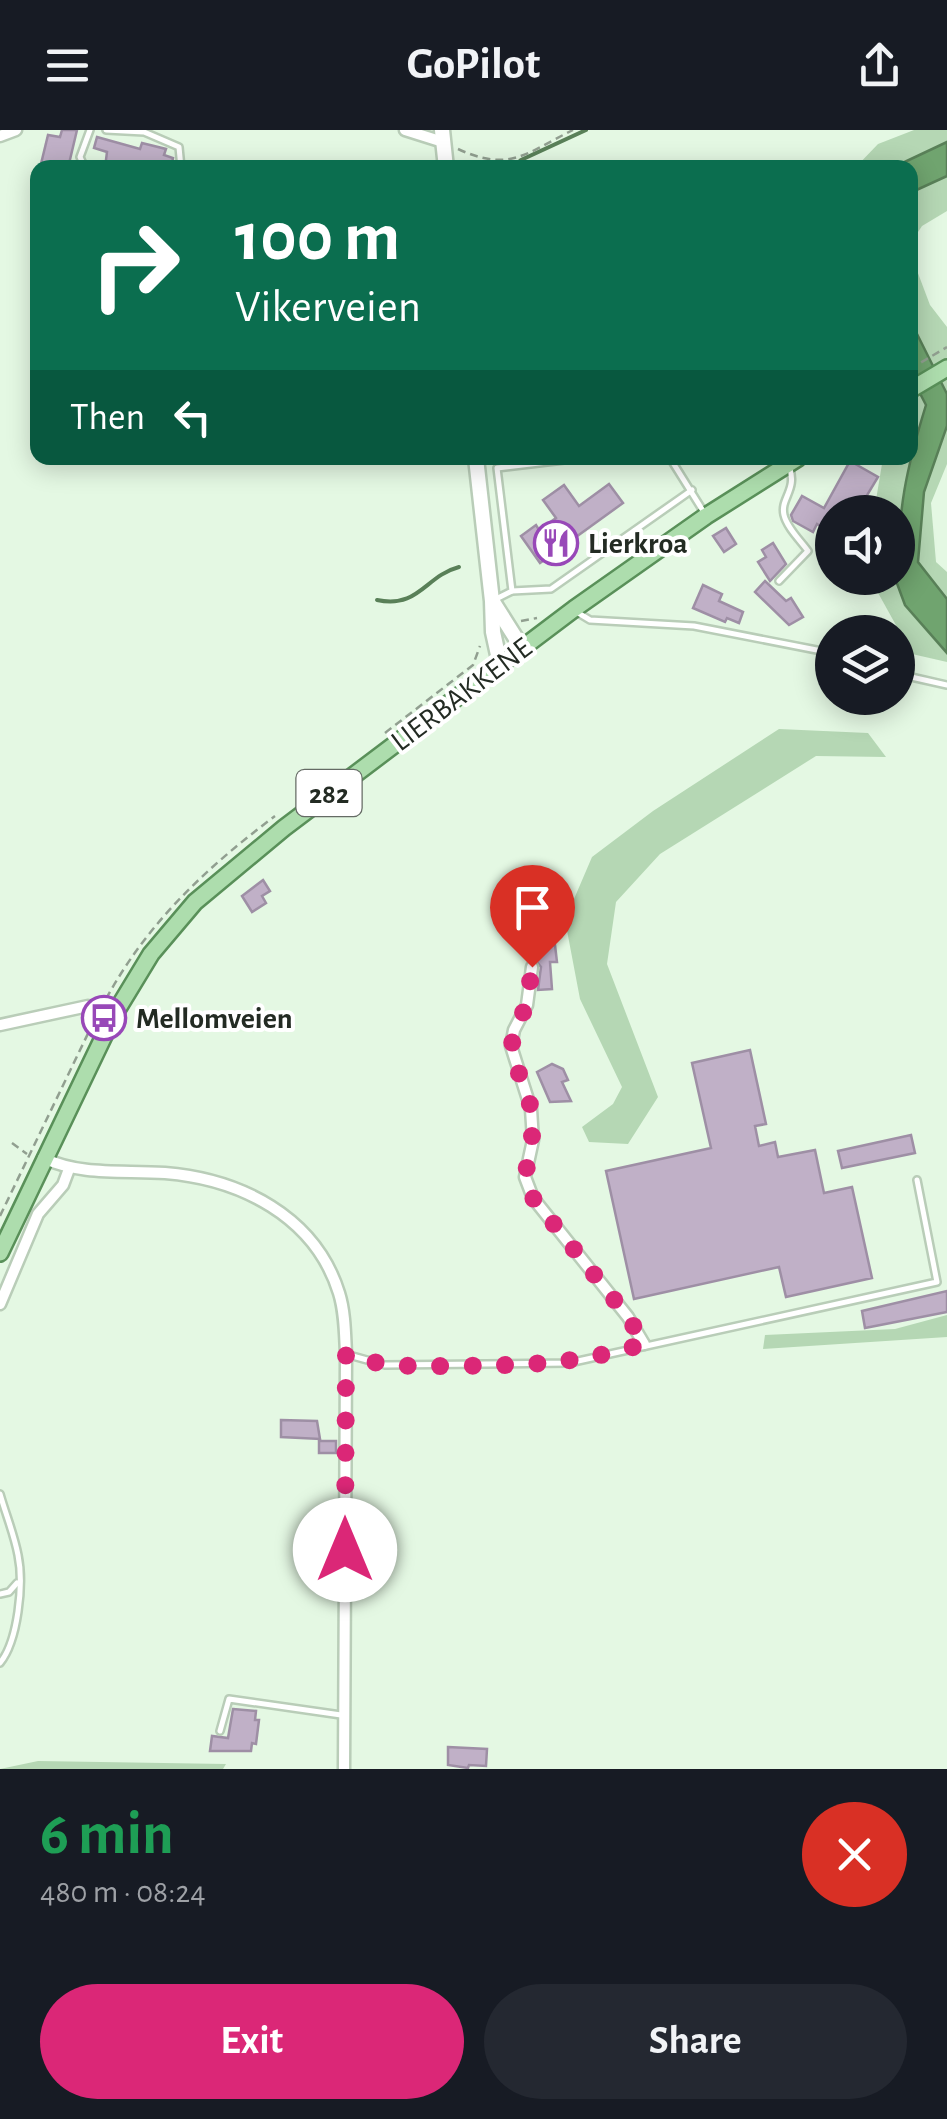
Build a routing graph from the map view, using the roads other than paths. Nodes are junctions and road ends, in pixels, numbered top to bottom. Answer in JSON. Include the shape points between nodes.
{"nodes":[{"id":1,"x":16,"y":130,"type":"edge"},
{"id":2,"x":90,"y":130,"type":"edge"},
{"id":3,"x":106,"y":130,"type":"edge"},
{"id":4,"x":405,"y":130,"type":"edge"},
{"id":5,"x":0,"y":136,"type":"edge"},
{"id":6,"x":443,"y":136,"type":"edge"},
{"id":7,"x":81,"y":160,"type":"edge"},
{"id":8,"x":180,"y":160,"type":"edge"},
{"id":9,"x":947,"y":368,"type":"edge"},
{"id":10,"x":918,"y":385,"type":"edge"},
{"id":11,"x":477,"y":465,"type":"edge"},
{"id":12,"x":522,"y":465,"type":"edge"},
{"id":13,"x":675,"y":465,"type":"edge"},
{"id":14,"x":785,"y":465,"type":"edge"},
{"id":15,"x":793,"y":465,"type":"edge"},
{"id":16,"x":692,"y":490,"type":"junction"},
{"id":17,"x":706,"y":516,"type":"junction"},
{"id":18,"x":779,"y":581,"type":"dead end"},
{"id":19,"x":512,"y":591,"type":"junction"},
{"id":20,"x":492,"y":601,"type":"junction"},
{"id":21,"x":574,"y":609,"type":"junction"},
{"id":22,"x":522,"y":648,"type":"junction"},
{"id":23,"x":815,"y":650,"type":"edge"},
{"id":24,"x":500,"y":664,"type":"junction"},
{"id":25,"x":915,"y":678,"type":"edge"},
{"id":26,"x":947,"y":685,"type":"edge"},
{"id":27,"x":532,"y":967,"type":"dead end"},
{"id":28,"x":114,"y":1014,"type":"junction"},
{"id":29,"x":0,"y":1025,"type":"edge"},
{"id":30,"x":43,"y":1158,"type":"junction"},
{"id":31,"x":69,"y":1169,"type":"junction"},
{"id":32,"x":917,"y":1180,"type":"dead end"},
{"id":33,"x":0,"y":1253,"type":"edge"},
{"id":34,"x":0,"y":1304,"type":"edge"},
{"id":35,"x":644,"y":1344,"type":"junction"},
{"id":36,"x":346,"y":1354,"type":"junction"},
{"id":37,"x":0,"y":1494,"type":"edge"},
{"id":38,"x":19,"y":1574,"type":"junction"},
{"id":39,"x":0,"y":1594,"type":"edge"},
{"id":40,"x":0,"y":1663,"type":"edge"},
{"id":41,"x":344,"y":1716,"type":"junction"},
{"id":42,"x":220,"y":1731,"type":"dead end"},
{"id":43,"x":344,"y":1769,"type":"edge"}],
"edges":[{"from":1,"to":5,"type":"street"},
{"from":2,"to":7,"type":"lane"},
{"from":3,"to":8,"type":"lane","via":[[156,135],[179,148]]},
{"from":4,"to":6,"type":"street"},
{"from":9,"to":10,"type":"main road"},
{"from":11,"to":20,"type":"main road"},
{"from":12,"to":19,"type":"lane","via":[[497,468]]},
{"from":13,"to":16,"type":"lane"},
{"from":14,"to":17,"type":"main road","name":"LIERBAKKENE","number":"282"},
{"from":15,"to":18,"type":"lane","via":[[784,517],[808,551]]},
{"from":16,"to":17,"type":"lane"},
{"from":16,"to":19,"type":"lane","via":[[551,589]]},
{"from":17,"to":21,"type":"main road","name":"LIERBAKKENE","number":"282"},
{"from":19,"to":20,"type":"lane"},
{"from":20,"to":22,"type":"main road"},
{"from":20,"to":24,"type":"main road"},
{"from":21,"to":22,"type":"main road","name":"LIERBAKKENE","number":"282"},
{"from":21,"to":23,"type":"lane","via":[[590,620],[694,626]]},
{"from":22,"to":24,"type":"main road","name":"LIERBAKKENE","number":"282"},
{"from":24,"to":28,"type":"main road","name":"LIERBAKKENE","number":"282","via":[[212,886],[164,936]]},
{"from":25,"to":26,"type":"lane"},
{"from":27,"to":35,"type":"street","via":[[511,1046],[533,1120],[526,1183]]},
{"from":28,"to":29,"type":"street","via":[[88,1006]]},
{"from":28,"to":30,"type":"main road","name":"LIERBAKKENE","number":"282"},
{"from":30,"to":31,"type":"street"},
{"from":30,"to":33,"type":"main road","name":"LIERBAKKENE","number":"282"},
{"from":31,"to":34,"type":"street","via":[[38,1214]]},
{"from":31,"to":36,"type":"street","via":[[195,1176],[274,1206],[306,1237],[336,1285]]},
{"from":32,"to":35,"type":"lane","via":[[937,1282]]},
{"from":35,"to":36,"type":"lane","via":[[543,1365],[385,1365]]},
{"from":36,"to":41,"type":"street"},
{"from":37,"to":38,"type":"lane"},
{"from":38,"to":39,"type":"lane","via":[[13,1589]]},
{"from":38,"to":40,"type":"lane","via":[[13,1635]]},
{"from":41,"to":42,"type":"lane","via":[[228,1698]]},
{"from":41,"to":43,"type":"street"}]}
